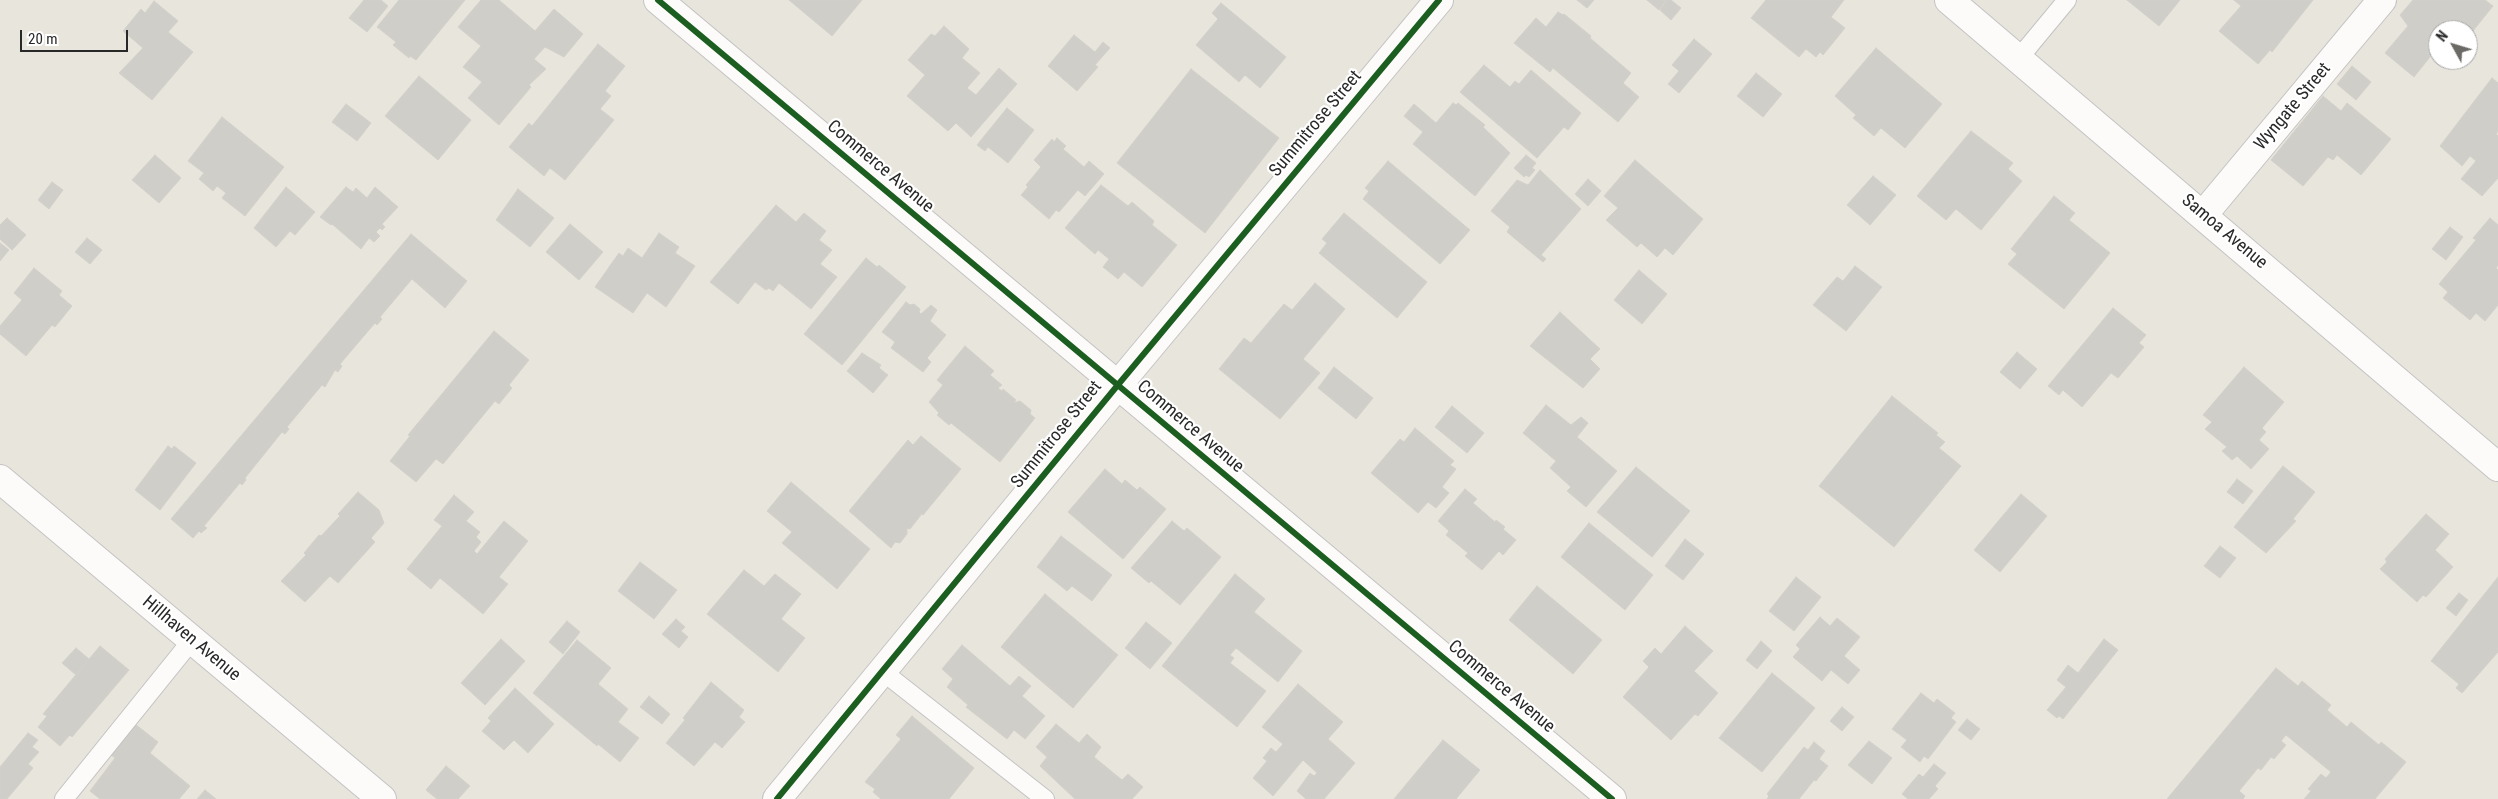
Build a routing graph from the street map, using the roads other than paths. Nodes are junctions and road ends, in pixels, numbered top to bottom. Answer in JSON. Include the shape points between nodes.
{"nodes":[{"id":1,"x":658,"y":0,"type":"edge"},
{"id":2,"x":1439,"y":0,"type":"edge"},
{"id":3,"x":1949,"y":0,"type":"edge"},
{"id":4,"x":2067,"y":0,"type":"edge"},
{"id":5,"x":2382,"y":0,"type":"edge"},
{"id":6,"x":2019,"y":58,"type":"junction"},
{"id":7,"x":2203,"y":215,"type":"junction"},
{"id":8,"x":1117,"y":386,"type":"junction"},
{"id":9,"x":2498,"y":467,"type":"edge"},
{"id":10,"x":0,"y":479,"type":"edge"},
{"id":11,"x":192,"y":640,"type":"junction"},
{"id":12,"x":882,"y":671,"type":"junction"},
{"id":13,"x":64,"y":799,"type":"edge"},
{"id":14,"x":382,"y":799,"type":"edge"},
{"id":15,"x":777,"y":799,"type":"edge"},
{"id":16,"x":1045,"y":799,"type":"edge"},
{"id":17,"x":1612,"y":799,"type":"edge"}],
"edges":[{"from":1,"to":8,"type":"street","name":"Commerce Avenue"},
{"from":2,"to":8,"type":"street","name":"Summitrose Street"},
{"from":3,"to":6,"type":"street","name":"Samoa Avenue"},
{"from":4,"to":6,"type":"lane"},
{"from":5,"to":7,"type":"street","name":"Wyngate Street"},
{"from":6,"to":7,"type":"street","name":"Samoa Avenue"},
{"from":7,"to":9,"type":"street","name":"Samoa Avenue"},
{"from":8,"to":12,"type":"street","name":"Summitrose Street"},
{"from":8,"to":17,"type":"street","name":"Commerce Avenue"},
{"from":10,"to":11,"type":"street","name":"Hillhaven Avenue"},
{"from":11,"to":13,"type":"lane"},
{"from":11,"to":14,"type":"street","name":"Hillhaven Avenue"},
{"from":12,"to":15,"type":"street","name":"Summitrose Street"},
{"from":12,"to":16,"type":"lane"}]}
